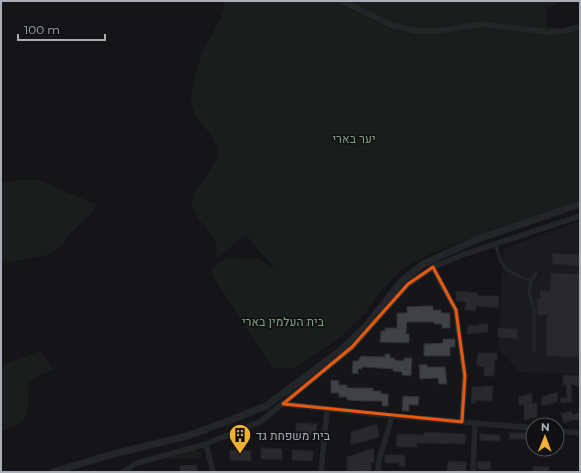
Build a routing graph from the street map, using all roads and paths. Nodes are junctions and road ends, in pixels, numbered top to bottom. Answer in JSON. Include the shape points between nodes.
{"nodes":[{"id":1,"x":342,"y":1,"type":"edge"},
{"id":2,"x":580,"y":27,"type":"edge"},
{"id":3,"x":580,"y":204,"type":"edge"},
{"id":4,"x":580,"y":216,"type":"edge"},
{"id":5,"x":496,"y":245,"type":"junction"},
{"id":6,"x":433,"y":267,"type":"junction"},
{"id":7,"x":536,"y":273,"type":"dead end"},
{"id":8,"x":531,"y":281,"type":"junction"},
{"id":9,"x":534,"y":351,"type":"dead end"},
{"id":10,"x":283,"y":404,"type":"junction"},
{"id":11,"x":327,"y":410,"type":"junction"},
{"id":12,"x":392,"y":416,"type":"junction"},
{"id":13,"x":462,"y":422,"type":"junction"},
{"id":14,"x":475,"y":423,"type":"junction"},
{"id":15,"x":525,"y":427,"type":"edge"},
{"id":16,"x":565,"y":432,"type":"edge"},
{"id":17,"x":580,"y":434,"type":"edge"},
{"id":18,"x":206,"y":444,"type":"junction"},
{"id":19,"x":53,"y":472,"type":"edge"},
{"id":20,"x":123,"y":472,"type":"edge"},
{"id":21,"x":213,"y":472,"type":"edge"},
{"id":22,"x":320,"y":472,"type":"edge"},
{"id":23,"x":378,"y":472,"type":"edge"},
{"id":24,"x":473,"y":472,"type":"edge"}],
"edges":[{"from":1,"to":2,"type":"street","via":[[391,25],[417,31],[438,31],[477,24],[549,32]]},
{"from":3,"to":19,"type":"street","via":[[478,239],[423,264],[401,282],[366,326],[340,351],[266,406],[187,436]]},
{"from":4,"to":5,"type":"street"},
{"from":5,"to":6,"type":"street"},
{"from":5,"to":8,"type":"lane","via":[[504,268]]},
{"from":6,"to":10,"type":"street","via":[[408,284],[352,348]]},
{"from":6,"to":13,"type":"street","via":[[456,310],[465,376]]},
{"from":7,"to":8,"type":"lane"},
{"from":8,"to":9,"type":"lane","via":[[529,291],[534,310]]},
{"from":10,"to":11,"type":"street"},
{"from":10,"to":18,"type":"street","via":[[260,422]]},
{"from":11,"to":12,"type":"street"},
{"from":11,"to":22,"type":"street"},
{"from":12,"to":13,"type":"street"},
{"from":12,"to":23,"type":"street"},
{"from":13,"to":14,"type":"street"},
{"from":14,"to":15,"type":"street"},
{"from":14,"to":24,"type":"street"},
{"from":16,"to":17,"type":"street"},
{"from":18,"to":20,"type":"street","via":[[137,462]]},
{"from":18,"to":21,"type":"street"}]}
